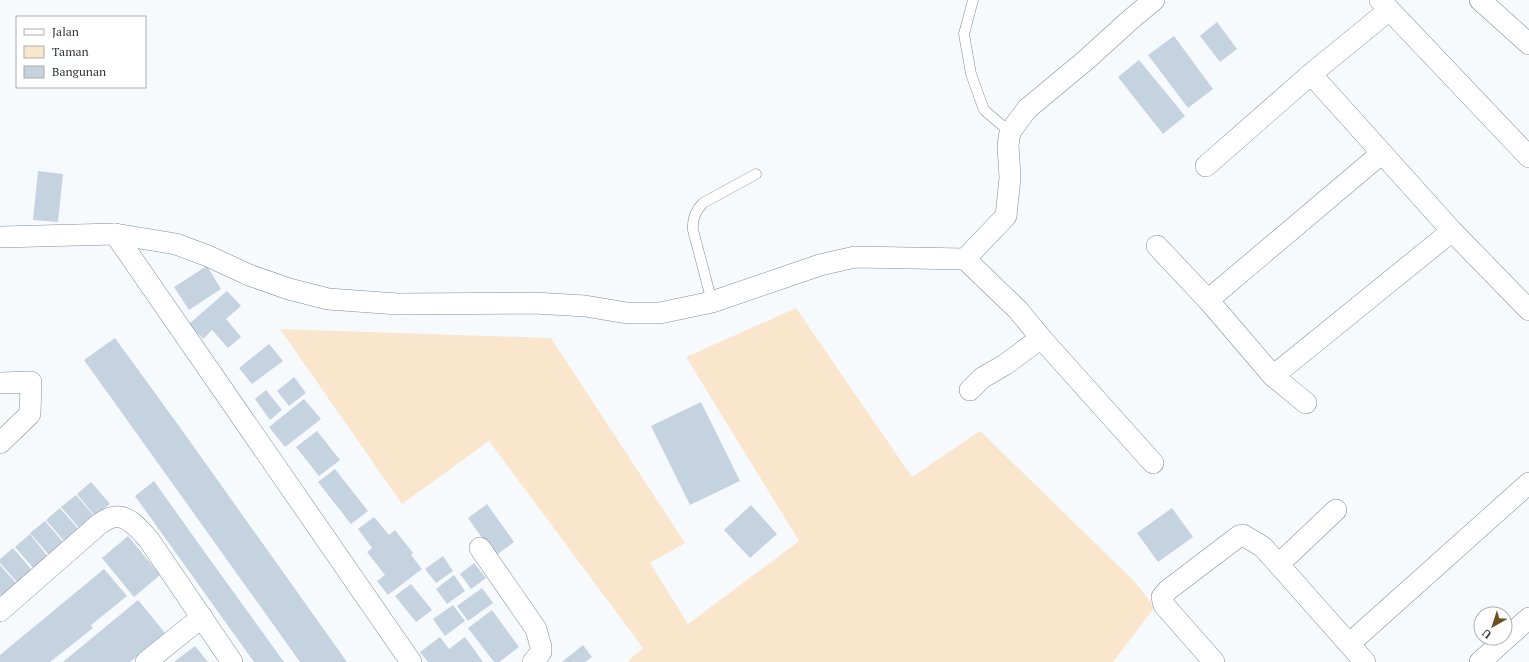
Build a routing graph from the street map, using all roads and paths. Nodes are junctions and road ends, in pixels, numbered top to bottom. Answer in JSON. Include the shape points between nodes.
{"nodes":[{"id":1,"x":973,"y":0,"type":"edge"},
{"id":2,"x":1154,"y":0,"type":"edge"},
{"id":3,"x":1480,"y":0,"type":"edge"},
{"id":4,"x":1384,"y":5,"type":"edge"},
{"id":5,"x":1529,"y":44,"type":"edge"},
{"id":6,"x":1311,"y":74,"type":"junction"},
{"id":7,"x":1010,"y":132,"type":"junction"},
{"id":8,"x":1382,"y":153,"type":"junction"},
{"id":9,"x":1529,"y":157,"type":"edge"},
{"id":10,"x":1206,"y":166,"type":"dead end"},
{"id":11,"x":756,"y":174,"type":"dead end"},
{"id":12,"x":1452,"y":231,"type":"junction"},
{"id":13,"x":115,"y":234,"type":"junction"},
{"id":14,"x":0,"y":237,"type":"edge"},
{"id":15,"x":1158,"y":246,"type":"dead end"},
{"id":16,"x":965,"y":258,"type":"junction"},
{"id":17,"x":1208,"y":300,"type":"junction"},
{"id":18,"x":712,"y":302,"type":"junction"},
{"id":19,"x":1529,"y":310,"type":"edge"},
{"id":20,"x":1041,"y":338,"type":"junction"},
{"id":21,"x":1273,"y":376,"type":"junction"},
{"id":22,"x":0,"y":383,"type":"edge"},
{"id":23,"x":970,"y":390,"type":"dead end"},
{"id":24,"x":1306,"y":403,"type":"dead end"},
{"id":25,"x":0,"y":443,"type":"edge"},
{"id":26,"x":1153,"y":463,"type":"dead end"},
{"id":27,"x":1529,"y":483,"type":"edge"},
{"id":28,"x":1336,"y":510,"type":"dead end"},
{"id":29,"x":480,"y":548,"type":"dead end"},
{"id":30,"x":1279,"y":564,"type":"junction"},
{"id":31,"x":0,"y":611,"type":"edge"},
{"id":32,"x":202,"y":617,"type":"junction"},
{"id":33,"x":1529,"y":618,"type":"edge"},
{"id":34,"x":1349,"y":644,"type":"junction"},
{"id":35,"x":146,"y":662,"type":"edge"},
{"id":36,"x":232,"y":662,"type":"edge"},
{"id":37,"x":411,"y":662,"type":"edge"},
{"id":38,"x":533,"y":662,"type":"edge"},
{"id":39,"x":1214,"y":662,"type":"edge"},
{"id":40,"x":1365,"y":662,"type":"edge"},
{"id":41,"x":1480,"y":662,"type":"edge"}],
"edges":[{"from":1,"to":7,"type":"lane","via":[[964,34],[971,74],[984,110]]},
{"from":2,"to":7,"type":"street","via":[[1028,110]]},
{"from":3,"to":5,"type":"street"},
{"from":4,"to":6,"type":"street"},
{"from":4,"to":9,"type":"street"},
{"from":6,"to":8,"type":"street"},
{"from":6,"to":10,"type":"street"},
{"from":7,"to":16,"type":"street","via":[[1010,178],[1006,216]]},
{"from":8,"to":12,"type":"street"},
{"from":8,"to":17,"type":"street"},
{"from":11,"to":18,"type":"lane","via":[[703,202],[692,221]]},
{"from":12,"to":19,"type":"street"},
{"from":12,"to":21,"type":"street"},
{"from":13,"to":14,"type":"street"},
{"from":13,"to":18,"type":"street","via":[[176,244],[249,275],[328,299],[398,304],[534,303],[585,306],[627,313],[660,312]]},
{"from":13,"to":37,"type":"street"},
{"from":15,"to":17,"type":"street"},
{"from":16,"to":18,"type":"street","via":[[855,258],[820,265]]},
{"from":16,"to":20,"type":"street","via":[[1018,310]]},
{"from":17,"to":21,"type":"street"},
{"from":20,"to":23,"type":"street","via":[[982,378]]},
{"from":20,"to":26,"type":"street"},
{"from":21,"to":24,"type":"street"},
{"from":22,"to":25,"type":"street","via":[[31,382],[30,414]]},
{"from":27,"to":34,"type":"street"},
{"from":28,"to":30,"type":"street"},
{"from":29,"to":38,"type":"street","via":[[536,629],[542,647]]},
{"from":30,"to":34,"type":"street"},
{"from":30,"to":39,"type":"street","via":[[1255,542],[1239,536],[1162,597],[1164,605]]},
{"from":31,"to":32,"type":"street","via":[[97,526],[114,517],[122,517],[149,540]]},
{"from":32,"to":35,"type":"street"},
{"from":32,"to":36,"type":"street"},
{"from":33,"to":41,"type":"street"},
{"from":34,"to":40,"type":"street"}]}
